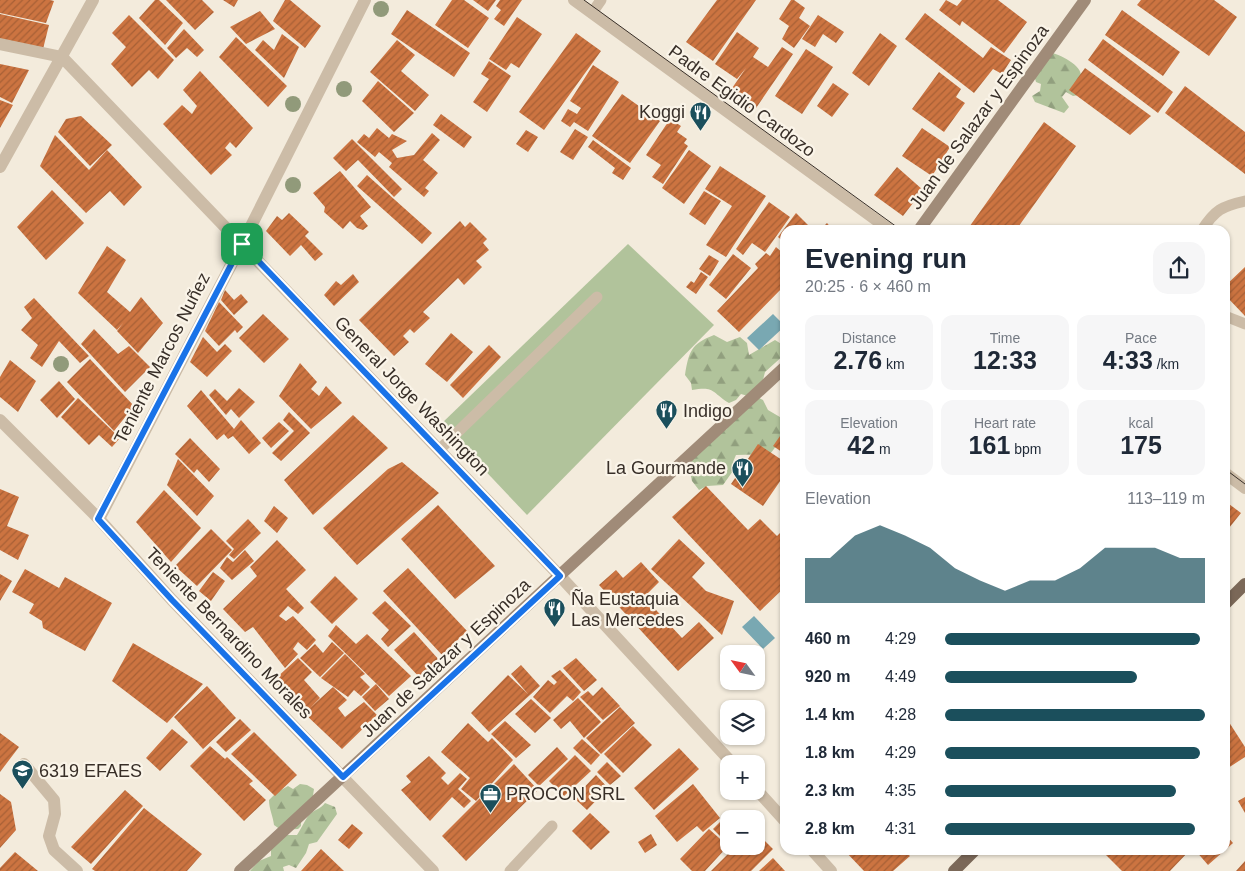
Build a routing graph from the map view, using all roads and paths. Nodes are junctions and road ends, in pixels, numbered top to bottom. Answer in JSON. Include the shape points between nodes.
{"nodes":[{"id":1,"x":93,"y":0,"type":"edge"},
{"id":2,"x":365,"y":0,"type":"edge"},
{"id":3,"x":574,"y":0,"type":"edge"},
{"id":4,"x":601,"y":0,"type":"edge"},
{"id":5,"x":1085,"y":0,"type":"edge"},
{"id":6,"x":592,"y":13,"type":"junction"},
{"id":7,"x":0,"y":44,"type":"edge"},
{"id":8,"x":62,"y":57,"type":"junction"},
{"id":9,"x":0,"y":167,"type":"edge"},
{"id":10,"x":1245,"y":201,"type":"edge"},
{"id":11,"x":883,"y":225,"type":"edge"},
{"id":12,"x":923,"y":225,"type":"edge"},
{"id":13,"x":1205,"y":225,"type":"edge"},
{"id":14,"x":242,"y":244,"type":"junction"},
{"id":15,"x":597,"y":297,"type":"dead end"},
{"id":16,"x":1230,"y":318,"type":"edge"},
{"id":17,"x":1245,"y":324,"type":"edge"},
{"id":18,"x":780,"y":373,"type":"edge"},
{"id":19,"x":0,"y":420,"type":"edge"},
{"id":20,"x":439,"y":450,"type":"junction"},
{"id":21,"x":1230,"y":477,"type":"edge"},
{"id":22,"x":1245,"y":488,"type":"edge"},
{"id":23,"x":98,"y":519,"type":"junction"},
{"id":24,"x":560,"y":576,"type":"junction"},
{"id":25,"x":1245,"y":584,"type":"edge"},
{"id":26,"x":1230,"y":599,"type":"edge"},
{"id":27,"x":725,"y":755,"type":"edge"},
{"id":28,"x":24,"y":764,"type":"dead end"},
{"id":29,"x":343,"y":777,"type":"junction"},
{"id":30,"x":765,"y":799,"type":"edge"},
{"id":31,"x":780,"y":815,"type":"edge"},
{"id":32,"x":552,"y":826,"type":"dead end"},
{"id":33,"x":817,"y":855,"type":"edge"},
{"id":34,"x":971,"y":855,"type":"edge"},
{"id":35,"x":959,"y":869,"type":"edge"},
{"id":36,"x":77,"y":871,"type":"edge"},
{"id":37,"x":240,"y":871,"type":"edge"},
{"id":38,"x":433,"y":871,"type":"edge"},
{"id":39,"x":510,"y":871,"type":"edge"},
{"id":40,"x":831,"y":871,"type":"edge"}],
"edges":[{"from":1,"to":8,"type":"street"},
{"from":2,"to":14,"type":"street","name":"Teniente Marcos Nuñez"},
{"from":3,"to":6,"type":"street","name":"Padre Egidio Cardozo"},
{"from":4,"to":6,"type":"lane"},
{"from":5,"to":12,"type":"street","name":"Juan de Salazar y Espinoza"},
{"from":6,"to":11,"type":"street","name":"Padre Egidio Cardozo"},
{"from":7,"to":8,"type":"street"},
{"from":8,"to":9,"type":"street"},
{"from":8,"to":14,"type":"street","name":"General Jorge Washington"},
{"from":10,"to":13,"type":"lane","via":[[1229,205],[1211,216]]},
{"from":14,"to":20,"type":"street","name":"General Jorge Washington"},
{"from":14,"to":23,"type":"street","name":"Teniente Marcos Nuñez"},
{"from":15,"to":20,"type":"lane"},
{"from":16,"to":17,"type":"lane"},
{"from":18,"to":24,"type":"street","name":"Juan de Salazar y Espinoza"},
{"from":19,"to":23,"type":"street","name":"Teniente Bernardino Morales"},
{"from":20,"to":24,"type":"street","name":"General Jorge Washington"},
{"from":21,"to":22,"type":"street"},
{"from":23,"to":29,"type":"street","name":"Teniente Bernardino Morales"},
{"from":24,"to":27,"type":"street","name":"General Jorge Washington"},
{"from":24,"to":29,"type":"street","name":"Juan de Salazar y Espinoza"},
{"from":25,"to":26,"type":"main road"},
{"from":28,"to":36,"type":"street","via":[[54,800],[55,814],[49,836],[54,850]]},
{"from":29,"to":37,"type":"street","name":"Juan de Salazar y Espinoza"},
{"from":29,"to":38,"type":"street","name":"Teniente Bernardino Morales"},
{"from":30,"to":31,"type":"street"},
{"from":32,"to":39,"type":"lane"},
{"from":33,"to":40,"type":"street"},
{"from":34,"to":35,"type":"main road"}]}
